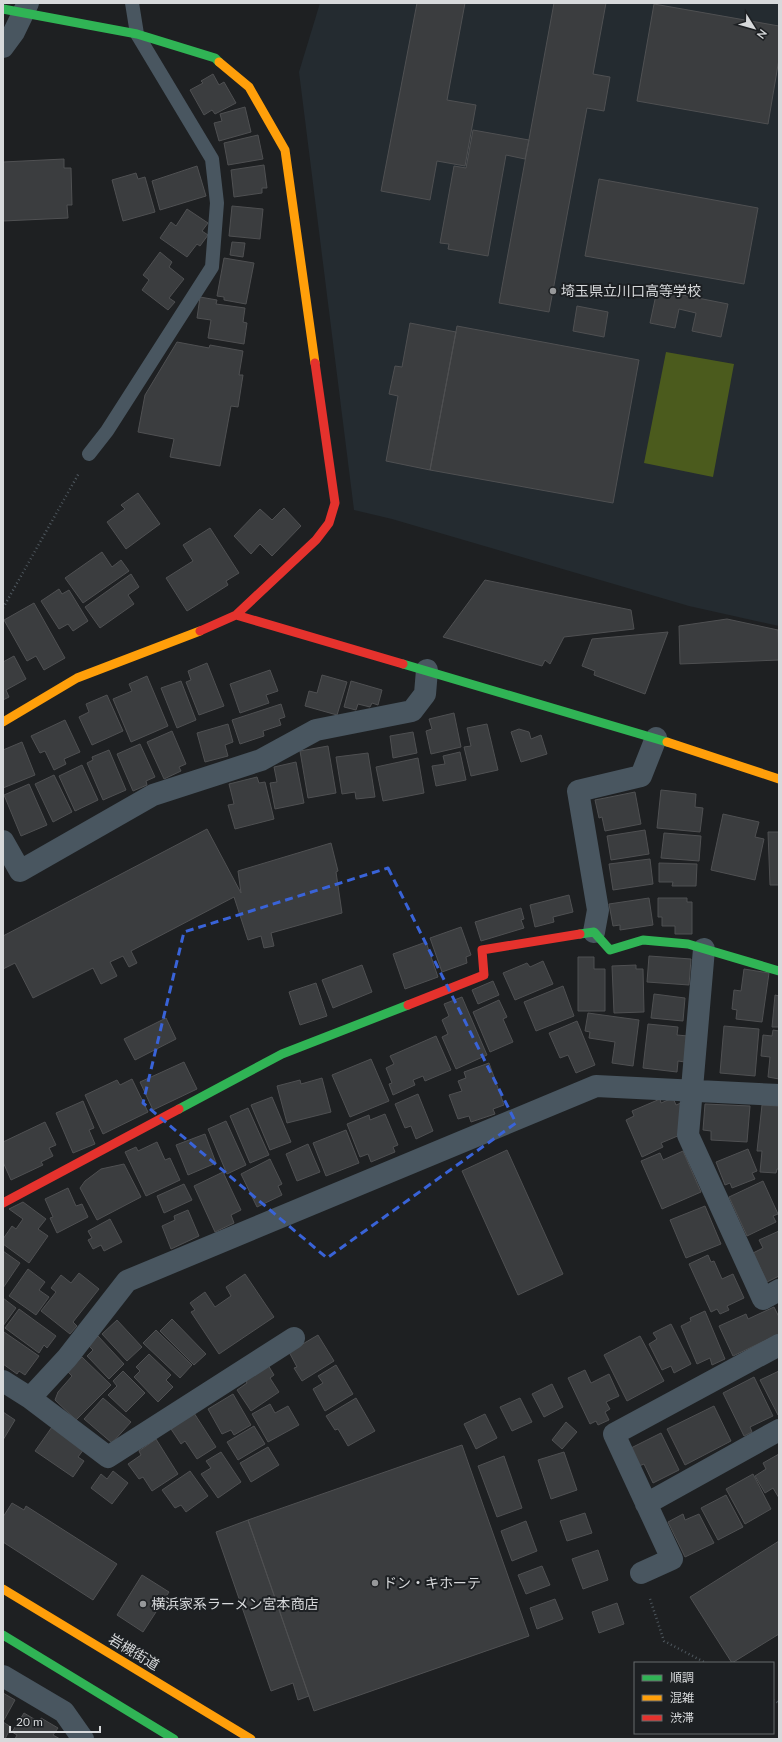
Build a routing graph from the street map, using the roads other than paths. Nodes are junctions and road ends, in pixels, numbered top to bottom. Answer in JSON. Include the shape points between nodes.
{"nodes":[{"id":1,"x":132,"y":3,"type":"edge"},
{"id":2,"x":17,"y":9,"type":"edge"},
{"id":3,"x":137,"y":34,"type":"junction"},
{"id":4,"x":3,"y":47,"type":"edge"},
{"id":5,"x":90,"y":454,"type":"road end"},
{"id":6,"x":236,"y":615,"type":"junction"},
{"id":7,"x":427,"y":670,"type":"junction"},
{"id":8,"x":3,"y":722,"type":"edge"},
{"id":9,"x":656,"y":738,"type":"junction"},
{"id":10,"x":779,"y":779,"type":"edge"},
{"id":11,"x":3,"y":841,"type":"edge"},
{"id":12,"x":594,"y":932,"type":"junction"},
{"id":13,"x":704,"y":949,"type":"junction"},
{"id":14,"x":779,"y":971,"type":"edge"},
{"id":15,"x":692,"y":1090,"type":"junction"},
{"id":16,"x":779,"y":1095,"type":"edge"},
{"id":17,"x":3,"y":1203,"type":"edge"},
{"id":18,"x":779,"y":1290,"type":"edge"},
{"id":19,"x":294,"y":1338,"type":"dead end"},
{"id":20,"x":779,"y":1345,"type":"edge"},
{"id":21,"x":3,"y":1382,"type":"edge"},
{"id":22,"x":30,"y":1398,"type":"junction"},
{"id":23,"x":779,"y":1430,"type":"edge"},
{"id":24,"x":646,"y":1504,"type":"junction"},
{"id":25,"x":641,"y":1573,"type":"road end"},
{"id":26,"x":3,"y":1588,"type":"edge"},
{"id":27,"x":3,"y":1635,"type":"edge"},
{"id":28,"x":3,"y":1676,"type":"edge"},
{"id":29,"x":170,"y":1738,"type":"edge"},
{"id":30,"x":83,"y":1739,"type":"edge"},
{"id":31,"x":251,"y":1739,"type":"edge"}],
"edges":[{"from":1,"to":3,"type":"lane"},
{"from":2,"to":3,"type":"main road"},
{"from":2,"to":4,"type":"street","via":[[14,32]]},
{"from":3,"to":5,"type":"lane","via":[[212,159],[217,203],[212,267]]},
{"from":3,"to":6,"type":"main road","via":[[215,58],[249,87],[285,150],[335,503],[329,523],[316,540]]},
{"from":6,"to":7,"type":"main road"},
{"from":6,"to":8,"type":"main road","via":[[186,637],[77,678]]},
{"from":7,"to":9,"type":"main road"},
{"from":7,"to":11,"type":"street","via":[[425,694],[412,711],[316,730],[261,760],[153,794],[20,871]]},
{"from":9,"to":10,"type":"main road"},
{"from":9,"to":12,"type":"street","via":[[641,776],[578,790],[598,910]]},
{"from":12,"to":13,"type":"main road","via":[[610,950],[643,940],[688,944]]},
{"from":12,"to":17,"type":"main road","via":[[482,950],[484,975],[282,1054]]},
{"from":13,"to":14,"type":"main road"},
{"from":13,"to":15,"type":"street"},
{"from":15,"to":16,"type":"street"},
{"from":15,"to":18,"type":"street","via":[[688,1135],[763,1299]]},
{"from":15,"to":22,"type":"street","via":[[596,1086],[127,1281],[67,1358]]},
{"from":19,"to":22,"type":"street","via":[[108,1457]]},
{"from":20,"to":24,"type":"street","via":[[614,1434]]},
{"from":21,"to":22,"type":"street"},
{"from":23,"to":24,"type":"street"},
{"from":24,"to":25,"type":"street","via":[[672,1560]]},
{"from":26,"to":31,"type":"main road","name":"岩槻街道"},
{"from":27,"to":29,"type":"main road"},
{"from":28,"to":30,"type":"street","via":[[64,1712]]}]}
